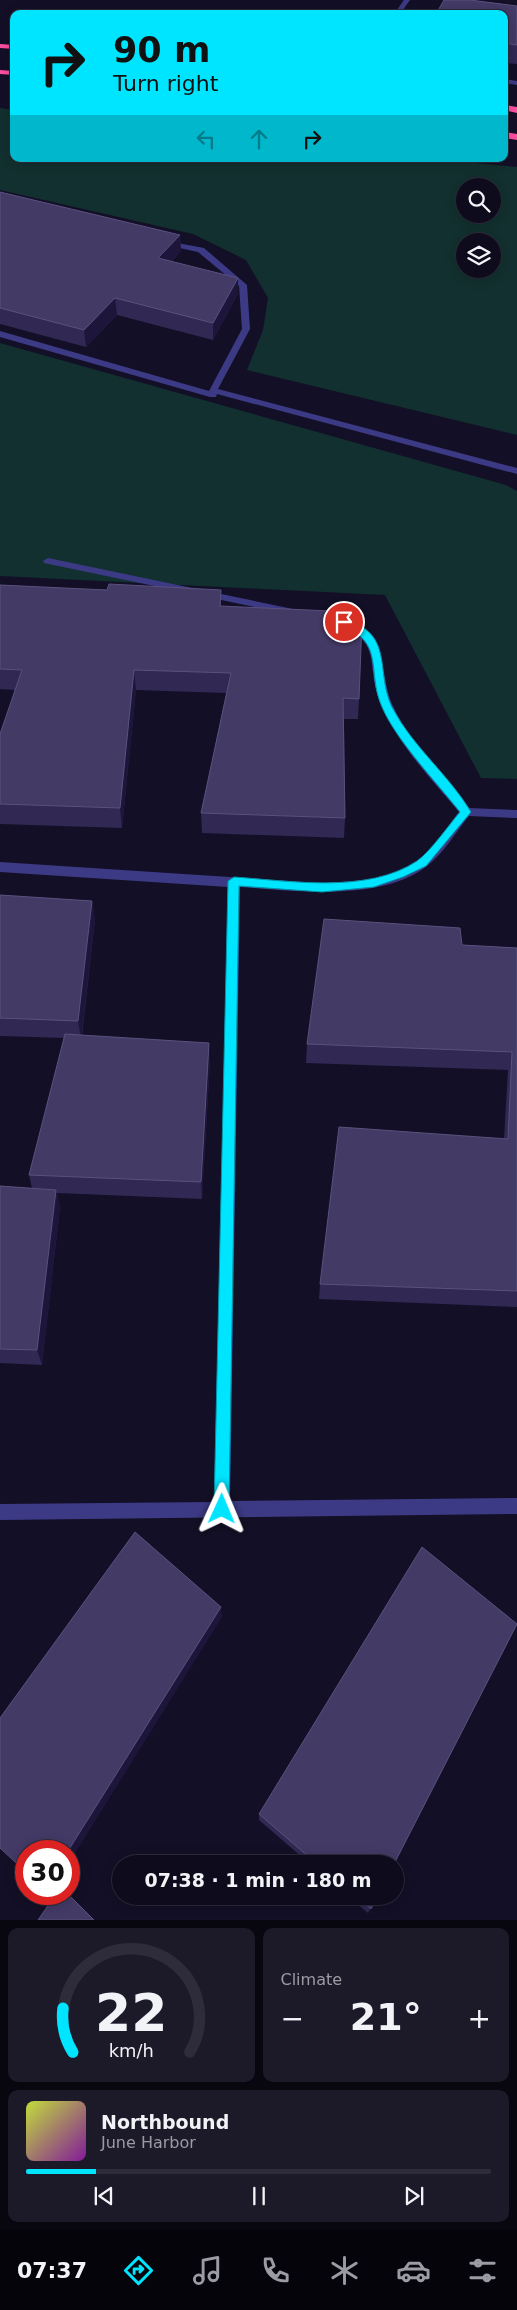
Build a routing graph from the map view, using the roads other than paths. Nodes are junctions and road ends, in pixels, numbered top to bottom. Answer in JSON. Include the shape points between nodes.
{"nodes":[{"id":1,"x":153,"y":239,"type":"edge"},
{"id":2,"x":0,"y":334,"type":"edge"},
{"id":3,"x":213,"y":392,"type":"junction"},
{"id":4,"x":517,"y":471,"type":"edge"},
{"id":5,"x":48,"y":561,"type":"dead end"},
{"id":6,"x":306,"y":614,"type":"edge"},
{"id":7,"x":334,"y":620,"type":"edge"},
{"id":8,"x":466,"y":812,"type":"junction"},
{"id":9,"x":517,"y":814,"type":"edge"},
{"id":10,"x":0,"y":867,"type":"edge"},
{"id":11,"x":234,"y":881,"type":"junction"},
{"id":12,"x":517,"y":1506,"type":"edge"},
{"id":13,"x":222,"y":1509,"type":"junction"},
{"id":14,"x":0,"y":1512,"type":"edge"}],
"edges":[{"from":1,"to":3,"type":"street","via":[[201,250],[243,285],[246,329]]},
{"from":2,"to":3,"type":"street"},
{"from":3,"to":4,"type":"street"},
{"from":5,"to":6,"type":"street"},
{"from":7,"to":8,"type":"street","via":[[360,629],[369,638],[378,656],[378,677],[387,707]]},
{"from":8,"to":9,"type":"street"},
{"from":8,"to":11,"type":"street","via":[[422,863],[374,882],[322,888]]},
{"from":10,"to":11,"type":"street"},
{"from":11,"to":13,"type":"street"},
{"from":12,"to":13,"type":"street"},
{"from":13,"to":14,"type":"street"}]}
